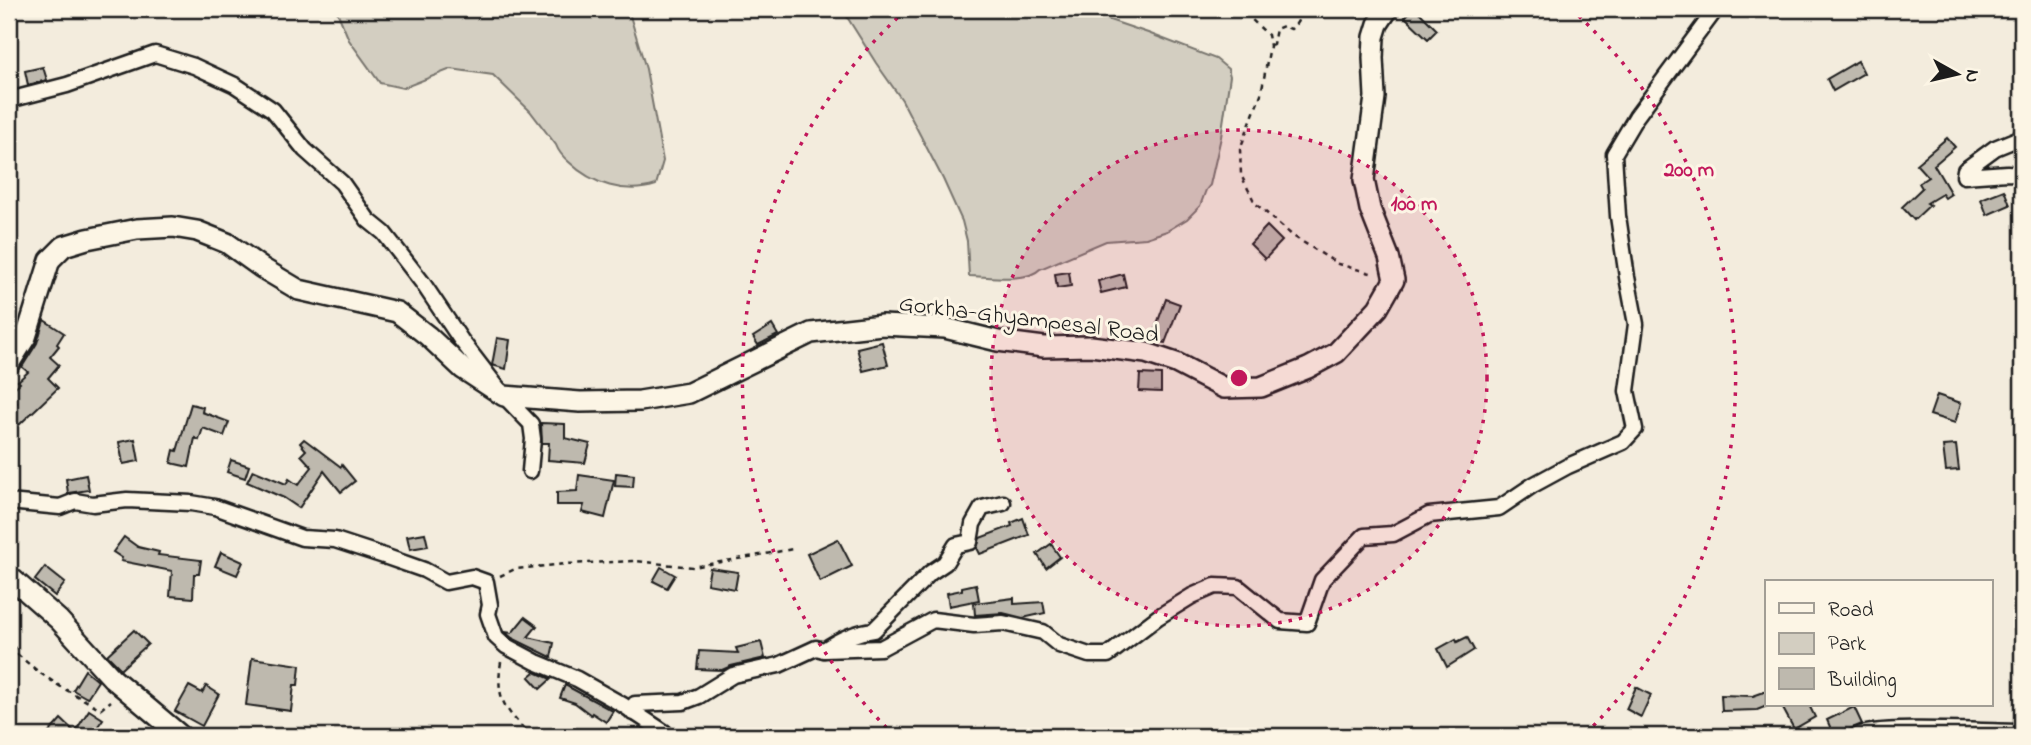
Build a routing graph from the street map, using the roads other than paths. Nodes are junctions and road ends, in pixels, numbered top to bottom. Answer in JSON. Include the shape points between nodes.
{"nodes":[{"id":1,"x":1388,"y":9,"type":"edge"},
{"id":2,"x":1716,"y":9,"type":"edge"},
{"id":3,"x":9,"y":100,"type":"edge"},
{"id":4,"x":2022,"y":138,"type":"edge"},
{"id":5,"x":2022,"y":174,"type":"edge"},
{"id":6,"x":9,"y":364,"type":"edge"},
{"id":7,"x":504,"y":396,"type":"junction"},
{"id":8,"x":530,"y":471,"type":"dead end"},
{"id":9,"x":9,"y":502,"type":"edge"},
{"id":10,"x":1003,"y":503,"type":"dead end"},
{"id":11,"x":9,"y":576,"type":"edge"},
{"id":12,"x":824,"y":650,"type":"junction"},
{"id":13,"x":633,"y":713,"type":"junction"},
{"id":14,"x":2022,"y":732,"type":"edge"},
{"id":15,"x":181,"y":736,"type":"edge"},
{"id":16,"x":668,"y":736,"type":"edge"},
{"id":17,"x":1857,"y":736,"type":"edge"}],
"edges":[{"from":1,"to":7,"type":"main road","name":"Gorkha-Ghyampesal Road","via":[[1374,37],[1375,96],[1364,180],[1394,280],[1378,308],[1336,354],[1308,368],[1261,387],[1224,388],[1146,353],[1091,346],[1044,347],[945,328],[882,325],[811,333],[689,393],[640,401],[580,402]]},
{"from":2,"to":12,"type":"street","via":[[1614,154],[1618,216],[1636,324],[1627,391],[1635,429],[1623,442],[1568,466],[1499,508],[1429,514],[1393,534],[1364,537],[1322,580],[1307,623],[1280,621],[1238,587],[1215,586],[1158,617],[1108,655],[1089,655],[1059,645],[1043,632],[1003,623],[933,620],[881,648]]},
{"from":3,"to":7,"type":"street","via":[[155,54],[235,85],[273,110],[305,150],[342,183],[422,282]]},
{"from":4,"to":5,"type":"street","via":[[1995,148],[1965,170],[1964,176]]},
{"from":6,"to":7,"type":"main road","name":"Gorkha-Ghyampesal Road","via":[[26,337],[50,260],[64,246],[137,229],[173,227],[227,243],[299,289],[397,312],[463,369]]},
{"from":7,"to":8,"type":"street","via":[[531,425]]},
{"from":9,"to":13,"type":"street","via":[[60,507],[75,501],[191,503],[302,538],[335,540],[446,582],[472,577],[486,582],[488,614],[496,637],[506,646],[577,679]]},
{"from":10,"to":12,"type":"street","via":[[982,508],[970,542],[956,545],[945,563],[874,630],[860,631]]},
{"from":11,"to":15,"type":"main road","via":[[59,620],[110,676]]},
{"from":12,"to":13,"type":"street","via":[[816,648],[779,665],[733,675],[683,702],[635,704]]},
{"from":13,"to":16,"type":"street"},
{"from":14,"to":17,"type":"street","via":[[1890,730]]}]}
